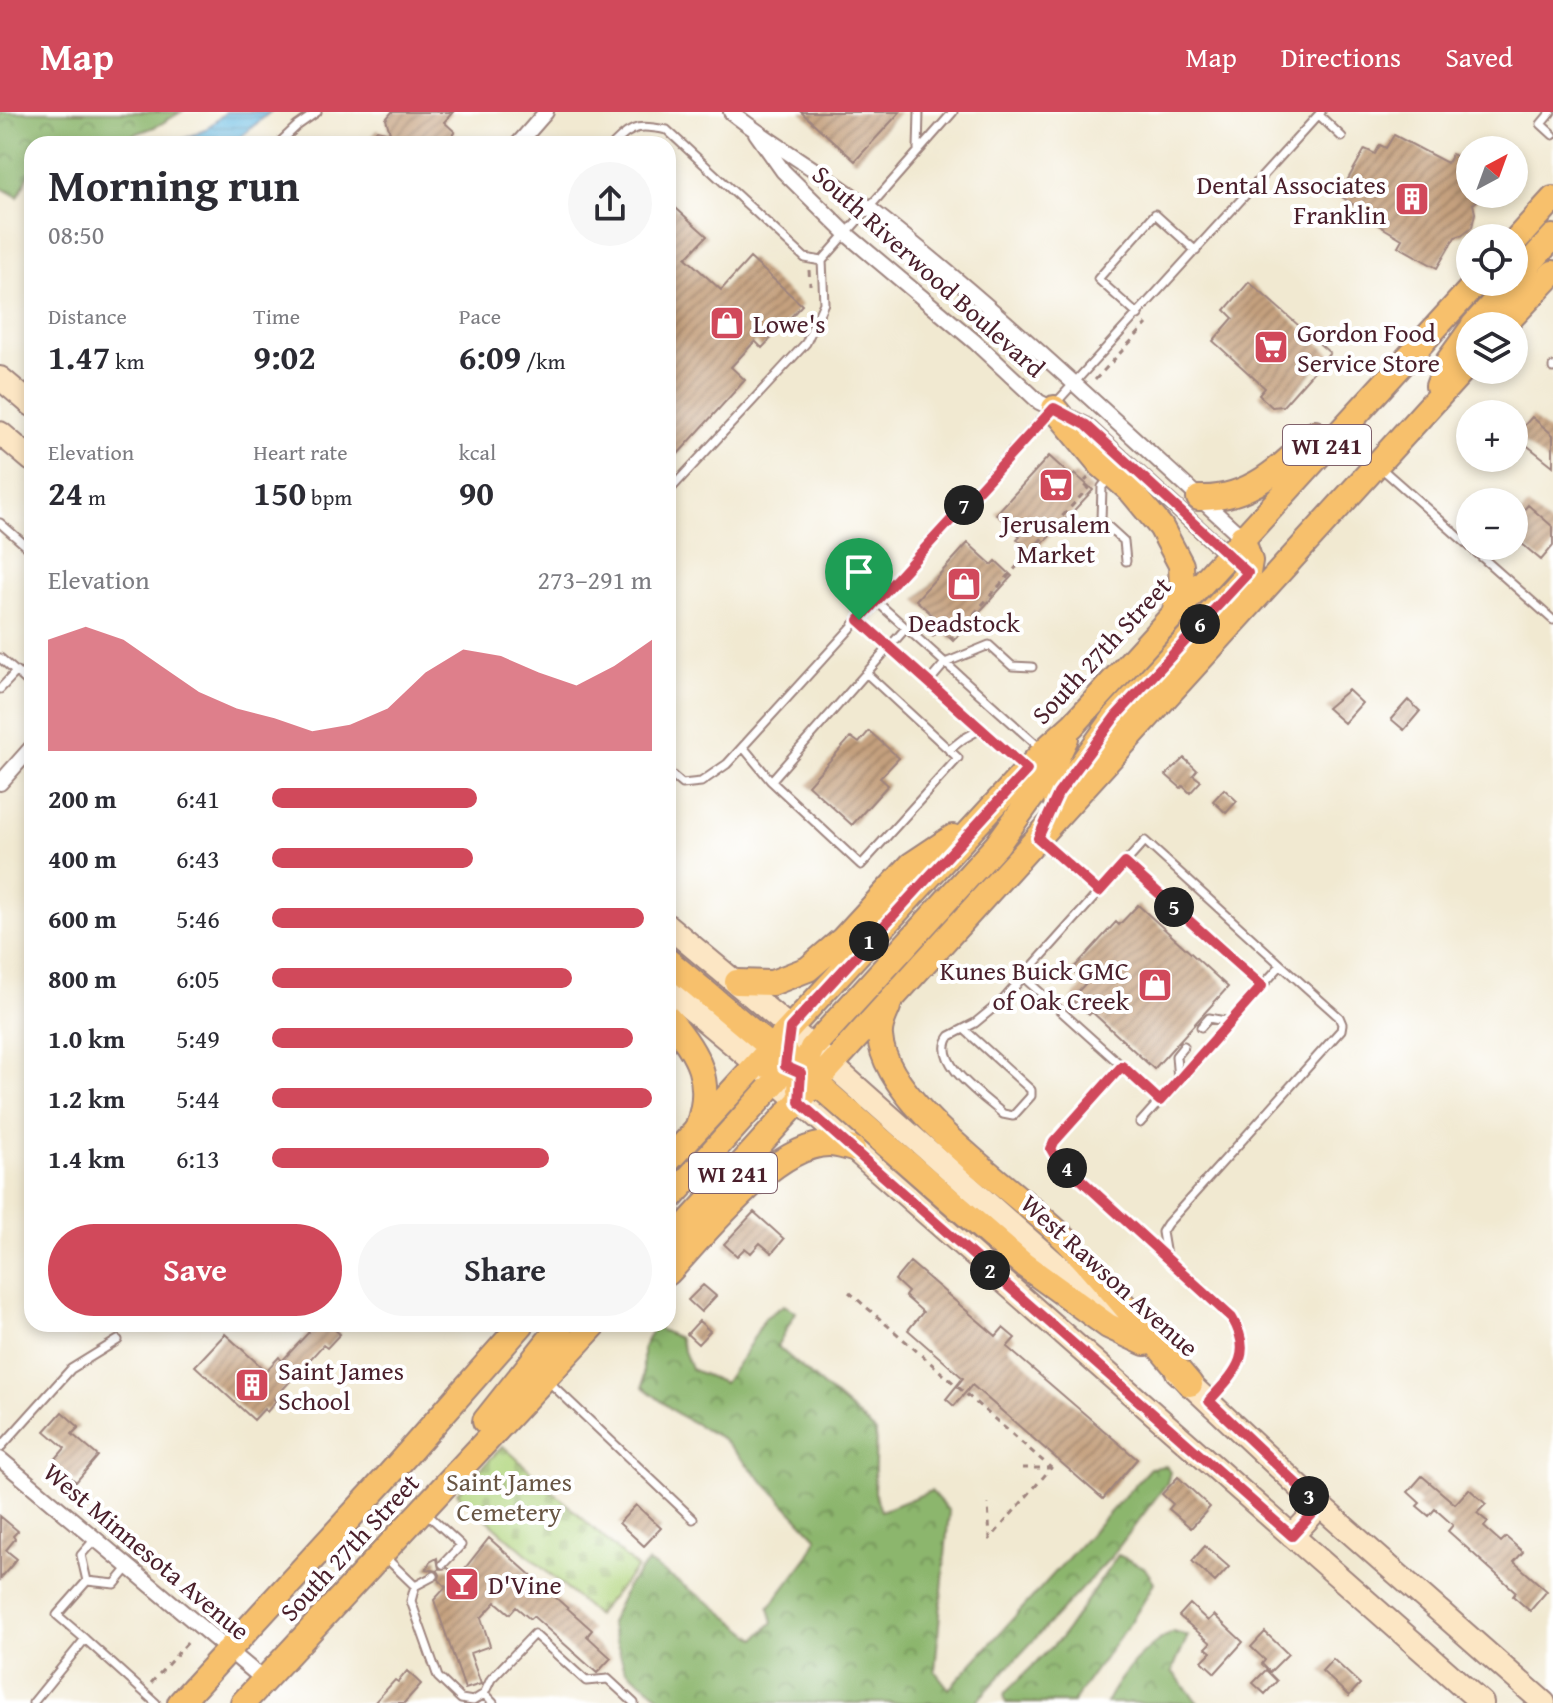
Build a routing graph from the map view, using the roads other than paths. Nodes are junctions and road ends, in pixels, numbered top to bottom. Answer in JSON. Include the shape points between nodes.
{"nodes":[{"id":1,"x":317,"y":112,"type":"edge"},
{"id":2,"x":546,"y":112,"type":"edge"},
{"id":3,"x":731,"y":112,"type":"edge"},
{"id":4,"x":919,"y":112,"type":"edge"},
{"id":5,"x":953,"y":112,"type":"edge"},
{"id":6,"x":1551,"y":112,"type":"edge"},
{"id":7,"x":1320,"y":113,"type":"edge"},
{"id":8,"x":756,"y":133,"type":"junction"},
{"id":9,"x":1553,"y":135,"type":"edge"},
{"id":10,"x":286,"y":136,"type":"edge"},
{"id":11,"x":525,"y":136,"type":"edge"},
{"id":12,"x":622,"y":136,"type":"edge"},
{"id":13,"x":673,"y":136,"type":"edge"},
{"id":14,"x":1342,"y":137,"type":"dead end"},
{"id":15,"x":676,"y":138,"type":"edge"},
{"id":16,"x":918,"y":151,"type":"junction"},
{"id":17,"x":1553,"y":199,"type":"edge"},
{"id":18,"x":867,"y":207,"type":"junction"},
{"id":19,"x":1528,"y":227,"type":"edge"},
{"id":20,"x":845,"y":232,"type":"junction"},
{"id":21,"x":1553,"y":237,"type":"edge"},
{"id":22,"x":1196,"y":251,"type":"junction"},
{"id":23,"x":822,"y":261,"type":"junction"},
{"id":24,"x":1528,"y":264,"type":"edge"},
{"id":25,"x":1553,"y":274,"type":"edge"},
{"id":26,"x":1464,"y":296,"type":"edge"},
{"id":27,"x":1500,"y":296,"type":"edge"},
{"id":28,"x":1486,"y":312,"type":"edge"},
{"id":29,"x":1516,"y":312,"type":"edge"},
{"id":30,"x":1138,"y":315,"type":"junction"},
{"id":31,"x":1431,"y":332,"type":"junction"},
{"id":32,"x":1456,"y":350,"type":"edge"},
{"id":33,"x":1456,"y":377,"type":"edge"},
{"id":34,"x":0,"y":378,"type":"edge"},
{"id":35,"x":1075,"y":385,"type":"junction"},
{"id":36,"x":24,"y":398,"type":"edge"},
{"id":37,"x":1431,"y":403,"type":"junction"},
{"id":38,"x":1054,"y":408,"type":"junction"},
{"id":39,"x":0,"y":433,"type":"edge"},
{"id":40,"x":24,"y":453,"type":"edge"},
{"id":41,"x":1376,"y":464,"type":"junction"},
{"id":42,"x":1102,"y":474,"type":"junction"},
{"id":43,"x":676,"y":483,"type":"edge"},
{"id":44,"x":1199,"y":498,"type":"junction"},
{"id":45,"x":0,"y":523,"type":"edge"},
{"id":46,"x":24,"y":544,"type":"edge"},
{"id":47,"x":1234,"y":546,"type":"junction"},
{"id":48,"x":1126,"y":561,"type":"dead end"},
{"id":49,"x":1256,"y":580,"type":"junction"},
{"id":50,"x":876,"y":601,"type":"junction"},
{"id":51,"x":1175,"y":612,"type":"junction"},
{"id":52,"x":859,"y":620,"type":"junction"},
{"id":53,"x":1553,"y":620,"type":"edge"},
{"id":54,"x":906,"y":628,"type":"junction"},
{"id":55,"x":889,"y":648,"type":"junction"},
{"id":56,"x":0,"y":658,"type":"edge"},
{"id":57,"x":945,"y":663,"type":"junction"},
{"id":58,"x":1032,"y":667,"type":"dead end"},
{"id":59,"x":24,"y":669,"type":"edge"},
{"id":60,"x":866,"y":673,"type":"junction"},
{"id":61,"x":18,"y":674,"type":"junction"},
{"id":62,"x":24,"y":679,"type":"edge"},
{"id":63,"x":928,"y":683,"type":"junction"},
{"id":64,"x":0,"y":689,"type":"edge"},
{"id":65,"x":1073,"y":725,"type":"junction"},
{"id":66,"x":981,"y":729,"type":"junction"},
{"id":67,"x":743,"y":747,"type":"junction"},
{"id":68,"x":949,"y":750,"type":"junction"},
{"id":69,"x":1044,"y":751,"type":"junction"},
{"id":70,"x":24,"y":756,"type":"edge"},
{"id":71,"x":1027,"y":770,"type":"junction"},
{"id":72,"x":676,"y":779,"type":"edge"},
{"id":73,"x":771,"y":781,"type":"junction"},
{"id":74,"x":0,"y":783,"type":"edge"},
{"id":75,"x":984,"y":816,"type":"junction"},
{"id":76,"x":1038,"y":838,"type":"junction"},
{"id":77,"x":1125,"y":863,"type":"junction"},
{"id":78,"x":1099,"y":892,"type":"junction"},
{"id":79,"x":676,"y":932,"type":"edge"},
{"id":80,"x":1281,"y":965,"type":"junction"},
{"id":81,"x":676,"y":968,"type":"edge"},
{"id":82,"x":1023,"y":977,"type":"junction"},
{"id":83,"x":737,"y":982,"type":"junction"},
{"id":84,"x":1262,"y":986,"type":"junction"},
{"id":85,"x":676,"y":995,"type":"edge"},
{"id":86,"x":890,"y":1002,"type":"junction"},
{"id":87,"x":1230,"y":1022,"type":"junction"},
{"id":88,"x":1201,"y":1027,"type":"dead end"},
{"id":89,"x":790,"y":1028,"type":"junction"},
{"id":90,"x":964,"y":1029,"type":"junction"},
{"id":91,"x":676,"y":1030,"type":"edge"},
{"id":92,"x":1184,"y":1046,"type":"dead end"},
{"id":93,"x":794,"y":1064,"type":"junction"},
{"id":94,"x":1122,"y":1066,"type":"junction"},
{"id":95,"x":1178,"y":1080,"type":"junction"},
{"id":96,"x":1160,"y":1101,"type":"junction"},
{"id":97,"x":799,"y":1102,"type":"junction"},
{"id":98,"x":1140,"y":1123,"type":"dead end"},
{"id":99,"x":697,"y":1129,"type":"junction"},
{"id":100,"x":853,"y":1149,"type":"junction"},
{"id":101,"x":676,"y":1152,"type":"edge"},
{"id":102,"x":676,"y":1192,"type":"edge"},
{"id":103,"x":676,"y":1236,"type":"edge"},
{"id":104,"x":1167,"y":1259,"type":"junction"},
{"id":105,"x":676,"y":1264,"type":"edge"},
{"id":106,"x":515,"y":1332,"type":"edge"},
{"id":107,"x":556,"y":1332,"type":"edge"},
{"id":108,"x":588,"y":1332,"type":"edge"},
{"id":109,"x":602,"y":1332,"type":"edge"},
{"id":110,"x":118,"y":1340,"type":"dead end"},
{"id":111,"x":1145,"y":1343,"type":"joint"},
{"id":112,"x":545,"y":1378,"type":"junction"},
{"id":113,"x":1190,"y":1384,"type":"junction"},
{"id":114,"x":1209,"y":1401,"type":"junction"},
{"id":115,"x":0,"y":1448,"type":"edge"},
{"id":116,"x":0,"y":1459,"type":"edge"},
{"id":117,"x":453,"y":1475,"type":"junction"},
{"id":118,"x":1320,"y":1506,"type":"junction"},
{"id":119,"x":422,"y":1509,"type":"junction"},
{"id":120,"x":693,"y":1519,"type":"dead end"},
{"id":121,"x":1292,"y":1536,"type":"junction"},
{"id":122,"x":95,"y":1539,"type":"junction"},
{"id":123,"x":381,"y":1553,"type":"junction"},
{"id":124,"x":443,"y":1564,"type":"dead end"},
{"id":125,"x":129,"y":1567,"type":"junction"},
{"id":126,"x":434,"y":1576,"type":"dead end"},
{"id":127,"x":87,"y":1581,"type":"junction"},
{"id":128,"x":415,"y":1586,"type":"junction"},
{"id":129,"x":85,"y":1639,"type":"junction"},
{"id":130,"x":228,"y":1650,"type":"junction"},
{"id":131,"x":264,"y":1680,"type":"junction"},
{"id":132,"x":484,"y":1694,"type":"junction"},
{"id":133,"x":33,"y":1703,"type":"edge"},
{"id":134,"x":156,"y":1703,"type":"edge"},
{"id":135,"x":180,"y":1703,"type":"edge"},
{"id":136,"x":243,"y":1703,"type":"edge"},
{"id":137,"x":493,"y":1703,"type":"edge"},
{"id":138,"x":634,"y":1703,"type":"edge"},
{"id":139,"x":1482,"y":1703,"type":"edge"},
{"id":140,"x":1544,"y":1703,"type":"edge"}],
"edges":[{"from":1,"to":10,"type":"lane"},
{"from":2,"to":11,"type":"street"},
{"from":3,"to":8,"type":"street","name":"South Riverwood Boulevard"},
{"from":4,"to":16,"type":"lane"},
{"from":5,"to":16,"type":"lane"},
{"from":6,"to":9,"type":"lane","via":[[1541,124]]},
{"from":7,"to":14,"type":"lane"},
{"from":7,"to":22,"type":"lane"},
{"from":8,"to":18,"type":"street","name":"South Riverwood Boulevard"},
{"from":8,"to":20,"type":"street","name":"South Riverwood Boulevard","via":[[783,171]]},
{"from":12,"to":13,"type":"lane","via":[[642,125]]},
{"from":15,"to":23,"type":"lane","via":[[805,258]]},
{"from":16,"to":18,"type":"lane"},
{"from":17,"to":19,"type":"main road"},
{"from":18,"to":20,"type":"lane"},
{"from":18,"to":35,"type":"street","name":"South Riverwood Boulevard"},
{"from":20,"to":23,"type":"lane"},
{"from":20,"to":38,"type":"street","name":"South Riverwood Boulevard","via":[[1039,402]]},
{"from":21,"to":24,"type":"main road"},
{"from":22,"to":30,"type":"lane"},
{"from":22,"to":30,"type":"lane","via":[[1155,214],[1098,279]]},
{"from":23,"to":43,"type":"lane","via":[[824,303],[806,343]]},
{"from":25,"to":29,"type":"main road"},
{"from":26,"to":31,"type":"main road","name":"South 27th Street","number":"WI 241"},
{"from":27,"to":28,"type":"main road"},
{"from":30,"to":35,"type":"lane"},
{"from":31,"to":44,"type":"main road","via":[[1367,378],[1296,454],[1263,481],[1219,499]]},
{"from":31,"to":47,"type":"main road","name":"South 27th Street","number":"WI 241"},
{"from":32,"to":37,"type":"main road"},
{"from":33,"to":37,"type":"main road","name":"South 27th Street","number":"WI 241"},
{"from":34,"to":36,"type":"main road"},
{"from":35,"to":38,"type":"lane"},
{"from":35,"to":44,"type":"street","name":"South Riverwood Boulevard"},
{"from":37,"to":41,"type":"main road","name":"South 27th Street","number":"WI 241"},
{"from":38,"to":42,"type":"main road"},
{"from":38,"to":47,"type":"street","name":"South Riverwood Boulevard","via":[[1086,425]]},
{"from":38,"to":50,"type":"lane"},
{"from":39,"to":40,"type":"main road"},
{"from":41,"to":49,"type":"main road","name":"South 27th Street","number":"WI 241"},
{"from":41,"to":53,"type":"lane"},
{"from":42,"to":48,"type":"lane","via":[[1101,520],[1124,541]]},
{"from":42,"to":51,"type":"main road","via":[[1149,510],[1181,565]]},
{"from":44,"to":47,"type":"street","name":"South Riverwood Boulevard"},
{"from":45,"to":46,"type":"lane"},
{"from":47,"to":49,"type":"main road","via":[[1250,561]]},
{"from":47,"to":51,"type":"main road","name":"South 27th Street","number":"WI 241"},
{"from":49,"to":76,"type":"main road","name":"South 27th Street","number":"WI 241"},
{"from":50,"to":52,"type":"lane"},
{"from":50,"to":54,"type":"lane"},
{"from":51,"to":65,"type":"main road","name":"South 27th Street","number":"WI 241"},
{"from":52,"to":55,"type":"lane"},
{"from":52,"to":67,"type":"lane"},
{"from":54,"to":55,"type":"lane"},
{"from":54,"to":57,"type":"lane"},
{"from":55,"to":60,"type":"lane"},
{"from":55,"to":63,"type":"lane"},
{"from":56,"to":61,"type":"lane"},
{"from":57,"to":58,"type":"lane","via":[[989,645],[1012,666]]},
{"from":57,"to":63,"type":"lane"},
{"from":57,"to":69,"type":"lane"},
{"from":59,"to":61,"type":"lane"},
{"from":60,"to":68,"type":"lane"},
{"from":60,"to":73,"type":"lane"},
{"from":61,"to":62,"type":"lane"},
{"from":61,"to":64,"type":"lane"},
{"from":63,"to":66,"type":"lane"},
{"from":65,"to":69,"type":"main road","name":"South 27th Street","number":"WI 241"},
{"from":65,"to":93,"type":"main road","via":[[1051,770],[997,845]]},
{"from":66,"to":68,"type":"lane"},
{"from":66,"to":71,"type":"lane"},
{"from":67,"to":72,"type":"lane","via":[[701,782],[682,784]]},
{"from":67,"to":73,"type":"lane"},
{"from":68,"to":73,"type":"lane","via":[[958,758],[861,865]]},
{"from":69,"to":71,"type":"main road","name":"South 27th Street","number":"WI 241"},
{"from":70,"to":74,"type":"street"},
{"from":71,"to":75,"type":"main road","name":"South 27th Street","number":"WI 241"},
{"from":75,"to":83,"type":"main road","via":[[911,865],[808,969],[772,983]]},
{"from":75,"to":89,"type":"main road","name":"South 27th Street","number":"WI 241"},
{"from":76,"to":78,"type":"lane"},
{"from":76,"to":86,"type":"main road","name":"South 27th Street","number":"WI 241"},
{"from":77,"to":78,"type":"lane"},
{"from":77,"to":80,"type":"lane","via":[[1145,841]]},
{"from":77,"to":84,"type":"lane"},
{"from":78,"to":82,"type":"lane"},
{"from":79,"to":83,"type":"main road"},
{"from":80,"to":84,"type":"lane"},
{"from":80,"to":104,"type":"lane","via":[[1339,1017],[1341,1030],[1167,1224],[1162,1232]]},
{"from":81,"to":93,"type":"main road"},
{"from":82,"to":90,"type":"lane","via":[[1003,1000]]},
{"from":82,"to":94,"type":"lane"},
{"from":83,"to":89,"type":"main road"},
{"from":84,"to":87,"type":"lane"},
{"from":85,"to":93,"type":"main road"},
{"from":86,"to":93,"type":"main road","name":"South 27th Street","number":"WI 241"},
{"from":86,"to":113,"type":"main road","via":[[880,1024],[882,1049],[907,1094],[1069,1243]]},
{"from":87,"to":88,"type":"lane","via":[[1209,1018]]},
{"from":87,"to":95,"type":"lane"},
{"from":89,"to":93,"type":"main road","name":"South 27th Street","number":"WI 241"},
{"from":90,"to":90,"type":"lane","via":[[946,1042],[948,1063],[1003,1114],[1013,1116],[1031,1090]]},
{"from":91,"to":99,"type":"main road","via":[[698,1062],[706,1086]]},
{"from":92,"to":95,"type":"lane","via":[[1176,1056]]},
{"from":93,"to":97,"type":"main road","name":"South 27th Street","number":"WI 241"},
{"from":93,"to":99,"type":"main road","name":"South 27th Street","number":"WI 241"},
{"from":93,"to":102,"type":"main road"},
{"from":93,"to":111,"type":"main road","via":[[1024,1265],[1108,1326]]},
{"from":94,"to":96,"type":"lane"},
{"from":94,"to":104,"type":"lane","via":[[1051,1149]]},
{"from":95,"to":96,"type":"lane"},
{"from":96,"to":98,"type":"lane"},
{"from":97,"to":100,"type":"main road"},
{"from":97,"to":103,"type":"main road","name":"South 27th Street","number":"WI 241"},
{"from":99,"to":101,"type":"main road","name":"South 27th Street","number":"WI 241"},
{"from":100,"to":105,"type":"main road","via":[[815,1146],[775,1166],[748,1187]]},
{"from":100,"to":121,"type":"main road"},
{"from":104,"to":114,"type":"lane","via":[[1240,1331],[1240,1361]]},
{"from":106,"to":130,"type":"main road","name":"South 27th Street"},
{"from":107,"to":117,"type":"main road","via":[[484,1422]]},
{"from":108,"to":112,"type":"main road","name":"South 27th Street"},
{"from":109,"to":112,"type":"main road"},
{"from":110,"to":115,"type":"lane","via":[[71,1369]]},
{"from":111,"to":113,"type":"main road","name":"West Rawson Avenue"},
{"from":112,"to":117,"type":"main road","name":"South 27th Street"},
{"from":112,"to":120,"type":"lane"},
{"from":113,"to":114,"type":"main road","name":"West Rawson Avenue"},
{"from":114,"to":118,"type":"main road","name":"West Rawson Avenue"},
{"from":116,"to":122,"type":"street","name":"West Minnesota Avenue"},
{"from":117,"to":119,"type":"main road","name":"South 27th Street"},
{"from":118,"to":121,"type":"main road"},
{"from":118,"to":140,"type":"main road","name":"West Rawson Avenue"},
{"from":119,"to":123,"type":"main road","name":"South 27th Street"},
{"from":119,"to":124,"type":"lane","via":[[461,1545]]},
{"from":121,"to":139,"type":"main road"},
{"from":122,"to":125,"type":"street","name":"West Minnesota Avenue"},
{"from":122,"to":127,"type":"lane","via":[[81,1555]]},
{"from":123,"to":128,"type":"lane"},
{"from":123,"to":131,"type":"main road","name":"South 27th Street"},
{"from":125,"to":127,"type":"lane","via":[[115,1584]]},
{"from":125,"to":130,"type":"street","name":"West Minnesota Avenue"},
{"from":126,"to":128,"type":"lane"},
{"from":127,"to":129,"type":"lane","via":[[57,1615]]},
{"from":128,"to":132,"type":"lane","via":[[411,1601],[438,1677],[461,1699],[473,1701]]},
{"from":129,"to":133,"type":"lane"},
{"from":129,"to":134,"type":"lane"},
{"from":130,"to":131,"type":"street","name":"West Minnesota Avenue"},
{"from":130,"to":135,"type":"main road","name":"South 27th Street"},
{"from":131,"to":136,"type":"main road","name":"South 27th Street"},
{"from":132,"to":137,"type":"lane"},
{"from":132,"to":138,"type":"lane","via":[[491,1679],[534,1634],[586,1681],[608,1679]]}]}
